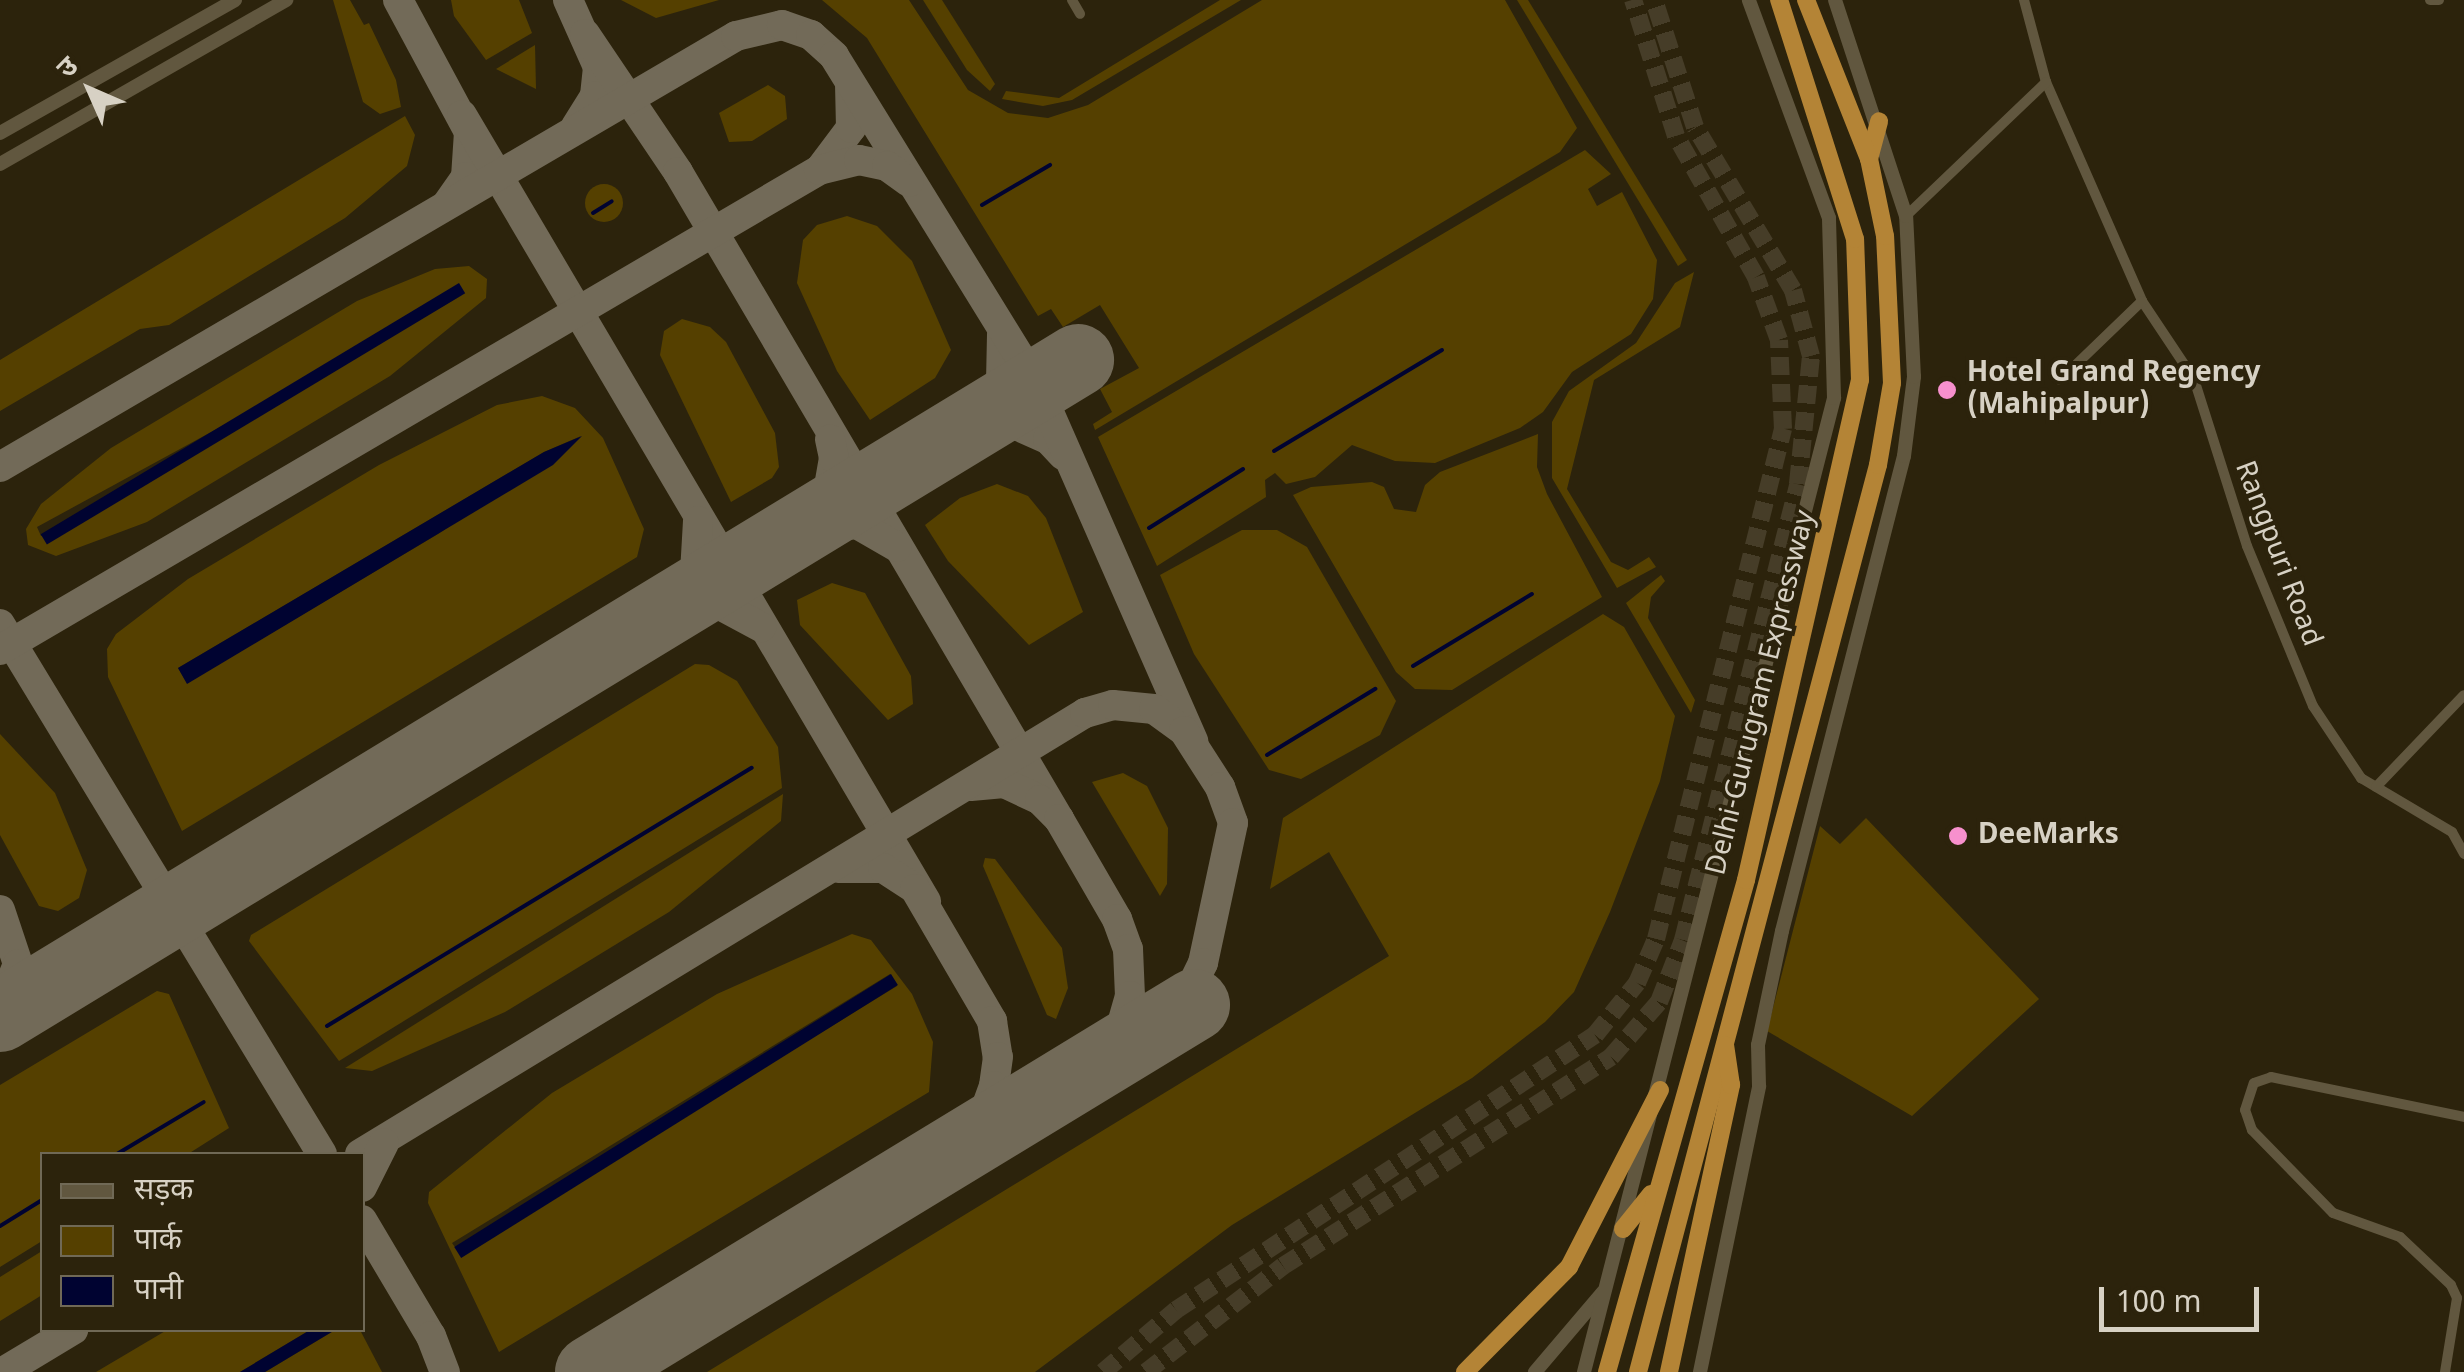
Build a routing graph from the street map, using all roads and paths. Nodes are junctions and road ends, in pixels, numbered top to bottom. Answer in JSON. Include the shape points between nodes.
{"nodes":[{"id":1,"x":235,"y":0,"type":"edge"},
{"id":2,"x":286,"y":0,"type":"edge"},
{"id":3,"x":1072,"y":0,"type":"edge"},
{"id":4,"x":1749,"y":0,"type":"edge"},
{"id":5,"x":1770,"y":0,"type":"edge"},
{"id":6,"x":1779,"y":0,"type":"edge"},
{"id":7,"x":1806,"y":0,"type":"edge"},
{"id":8,"x":1835,"y":0,"type":"edge"},
{"id":9,"x":2024,"y":0,"type":"edge"},
{"id":10,"x":2430,"y":0,"type":"edge"},
{"id":11,"x":2439,"y":0,"type":"edge"},
{"id":12,"x":1080,"y":14,"type":"dead end"},
{"id":13,"x":1788,"y":21,"type":"junction"},
{"id":14,"x":2046,"y":82,"type":"junction"},
{"id":15,"x":1879,"y":122,"type":"junction"},
{"id":16,"x":0,"y":133,"type":"edge"},
{"id":17,"x":1870,"y":159,"type":"junction"},
{"id":18,"x":0,"y":164,"type":"edge"},
{"id":19,"x":1906,"y":216,"type":"junction"},
{"id":20,"x":2142,"y":301,"type":"junction"},
{"id":21,"x":2060,"y":380,"type":"dead end"},
{"id":22,"x":2464,"y":695,"type":"edge"},
{"id":23,"x":2376,"y":787,"type":"junction"},
{"id":24,"x":2464,"y":854,"type":"edge"},
{"id":25,"x":1724,"y":1044,"type":"junction"},
{"id":26,"x":1691,"y":1070,"type":"junction"},
{"id":27,"x":1660,"y":1090,"type":"junction"},
{"id":28,"x":1655,"y":1112,"type":"junction"},
{"id":29,"x":2464,"y":1117,"type":"edge"},
{"id":30,"x":1668,"y":1151,"type":"junction"},
{"id":31,"x":1657,"y":1187,"type":"junction"},
{"id":32,"x":1623,"y":1229,"type":"junction"},
{"id":33,"x":1608,"y":1286,"type":"junction"},
{"id":34,"x":1465,"y":1372,"type":"edge"},
{"id":35,"x":1535,"y":1372,"type":"edge"},
{"id":36,"x":1584,"y":1372,"type":"edge"},
{"id":37,"x":1607,"y":1372,"type":"edge"},
{"id":38,"x":1638,"y":1372,"type":"edge"},
{"id":39,"x":1669,"y":1372,"type":"edge"},
{"id":40,"x":1700,"y":1372,"type":"edge"},
{"id":41,"x":2445,"y":1372,"type":"edge"}],
"edges":[{"from":1,"to":16,"type":"main road"},
{"from":2,"to":18,"type":"main road"},
{"from":3,"to":12,"type":"street"},
{"from":4,"to":27,"type":"main road","via":[[1829,218],[1834,398]]},
{"from":5,"to":13,"type":"highway"},
{"from":6,"to":13,"type":"highway","name":"Delhi-Gurugram Expressway"},
{"from":7,"to":17,"type":"highway"},
{"from":8,"to":15,"type":"main road"},
{"from":9,"to":14,"type":"street","name":"Rangpuri Road"},
{"from":10,"to":11,"type":"street"},
{"from":13,"to":26,"type":"highway","name":"Delhi-Gurugram Expressway","via":[[1856,240],[1860,380],[1746,880]]},
{"from":14,"to":19,"type":"street"},
{"from":14,"to":20,"type":"street","name":"Rangpuri Road"},
{"from":15,"to":17,"type":"highway"},
{"from":15,"to":19,"type":"main road"},
{"from":17,"to":25,"type":"highway","name":"Delhi-Gurugram Expressway","via":[[1886,254],[1892,384],[1887,416]]},
{"from":19,"to":40,"type":"main road","via":[[1914,377],[1904,456],[1782,931]]},
{"from":20,"to":21,"type":"street"},
{"from":20,"to":23,"type":"street","name":"Rangpuri Road","via":[[2193,376],[2218,467],[2308,697],[2356,772]]},
{"from":22,"to":23,"type":"street"},
{"from":23,"to":24,"type":"street","name":"Rangpuri Road","via":[[2452,832]]},
{"from":25,"to":38,"type":"highway","name":"Delhi-Gurugram Expressway"},
{"from":25,"to":39,"type":"highway","via":[[1730,1085]]},
{"from":26,"to":27,"type":"main road"},
{"from":26,"to":30,"type":"highway","name":"Delhi-Gurugram Expressway"},
{"from":27,"to":28,"type":"main road"},
{"from":27,"to":34,"type":"highway","via":[[1569,1267]]},
{"from":28,"to":30,"type":"highway"},
{"from":28,"to":32,"type":"main road"},
{"from":29,"to":41,"type":"street","via":[[2271,1076],[2254,1083],[2245,1110],[2252,1130],[2333,1214],[2400,1237],[2451,1285],[2456,1298]]},
{"from":30,"to":31,"type":"highway","name":"Delhi-Gurugram Expressway"},
{"from":31,"to":32,"type":"highway"},
{"from":31,"to":37,"type":"highway","name":"Delhi-Gurugram Expressway"},
{"from":32,"to":33,"type":"main road"},
{"from":33,"to":35,"type":"main road"},
{"from":33,"to":36,"type":"main road"}]}
